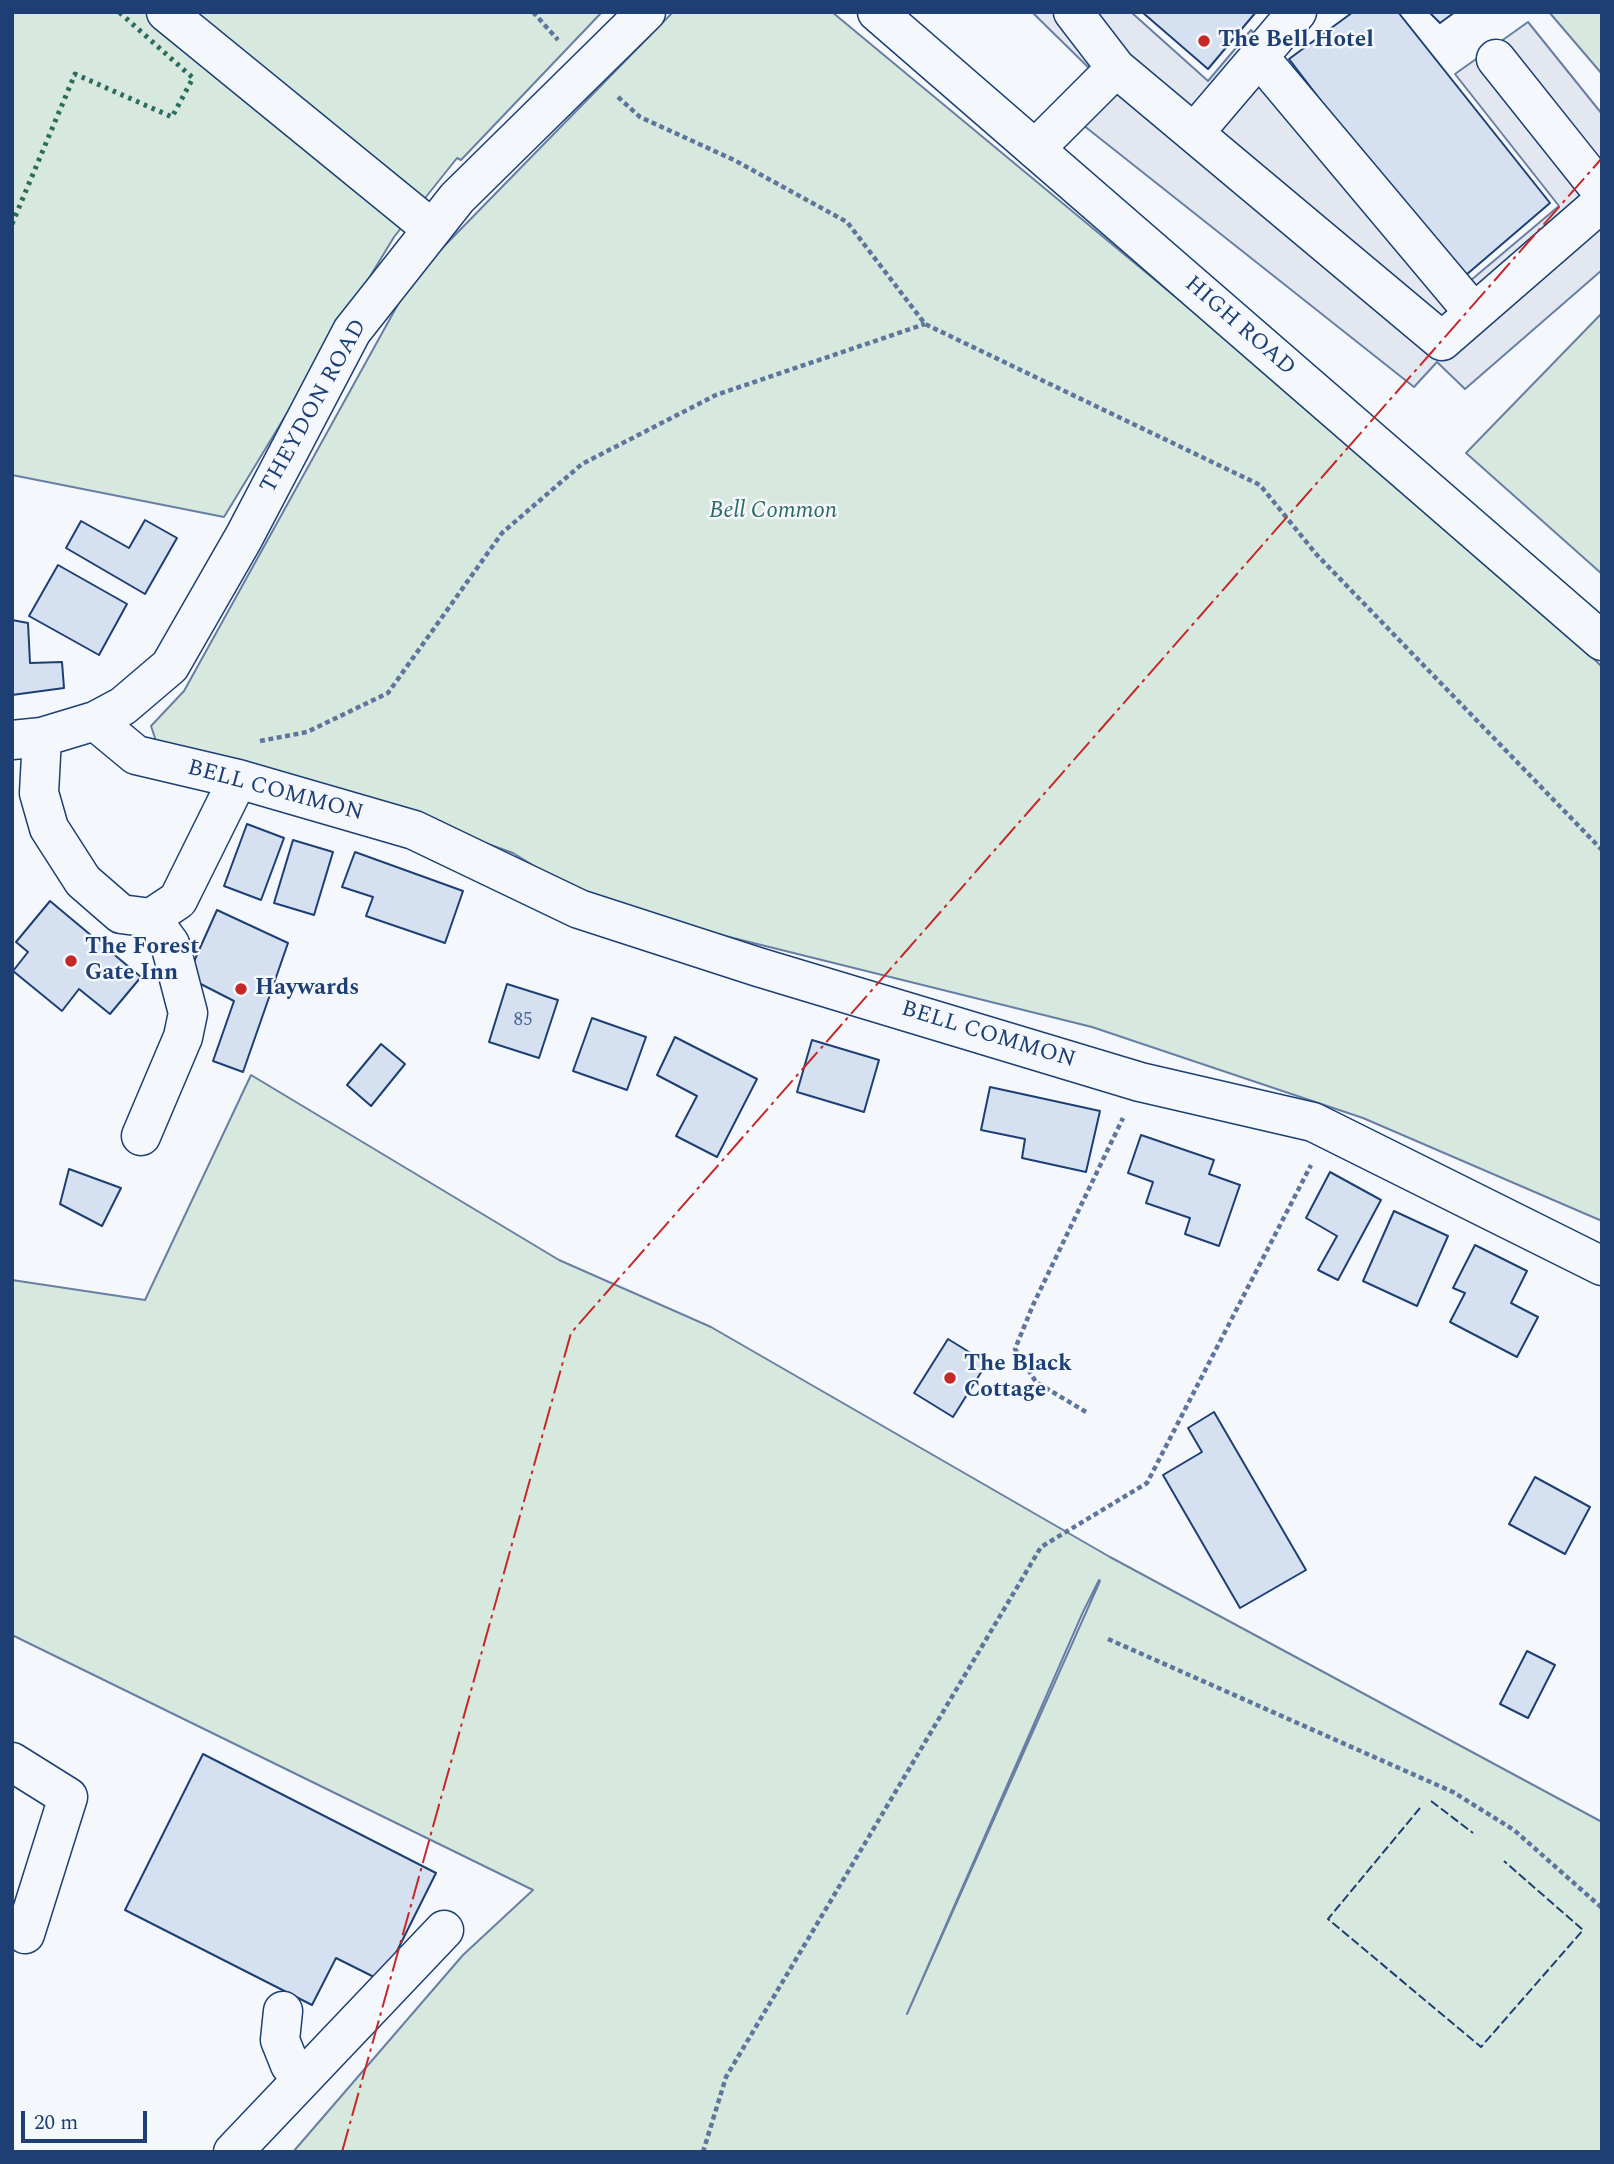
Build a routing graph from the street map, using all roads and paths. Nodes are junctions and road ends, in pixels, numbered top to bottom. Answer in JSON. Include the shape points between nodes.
{"nodes":[{"id":1,"x":166,"y":12,"type":"edge"},
{"id":2,"x":646,"y":12,"type":"edge"},
{"id":3,"x":1073,"y":12,"type":"edge"},
{"id":4,"x":1297,"y":12,"type":"edge"},
{"id":5,"x":883,"y":14,"type":"edge"},
{"id":6,"x":1259,"y":57,"type":"junction"},
{"id":7,"x":1496,"y":59,"type":"dead end"},
{"id":8,"x":1116,"y":68,"type":"junction"},
{"id":9,"x":587,"y":71,"type":"junction"},
{"id":10,"x":1194,"y":133,"type":"junction"},
{"id":11,"x":1035,"y":149,"type":"junction"},
{"id":12,"x":1602,"y":192,"type":"edge"},
{"id":13,"x":1602,"y":202,"type":"edge"},
{"id":14,"x":432,"y":229,"type":"junction"},
{"id":15,"x":1474,"y":313,"type":"junction"},
{"id":16,"x":925,"y":324,"type":"junction"},
{"id":17,"x":1602,"y":641,"type":"edge"},
{"id":18,"x":95,"y":721,"type":"junction"},
{"id":19,"x":27,"y":738,"type":"edge"},
{"id":20,"x":252,"y":742,"type":"dead end"},
{"id":21,"x":238,"y":779,"type":"junction"},
{"id":22,"x":1602,"y":850,"type":"edge"},
{"id":23,"x":151,"y":918,"type":"junction"},
{"id":24,"x":1140,"y":1082,"type":"junction"},
{"id":25,"x":1329,"y":1130,"type":"junction"},
{"id":26,"x":141,"y":1136,"type":"dead end"},
{"id":27,"x":1602,"y":1266,"type":"edge"},
{"id":28,"x":1086,"y":1412,"type":"dead end"},
{"id":29,"x":1108,"y":1639,"type":"dead end"},
{"id":30,"x":12,"y":1762,"type":"edge"},
{"id":31,"x":1602,"y":1908,"type":"edge"},
{"id":32,"x":444,"y":1930,"type":"dead end"},
{"id":33,"x":25,"y":1934,"type":"dead end"},
{"id":34,"x":282,"y":2011,"type":"dead end"},
{"id":35,"x":303,"y":2078,"type":"junction"},
{"id":36,"x":233,"y":2152,"type":"edge"},
{"id":37,"x":703,"y":2152,"type":"edge"}],
"edges":[{"from":1,"to":14,"type":"street"},
{"from":2,"to":9,"type":"street","name":"THEYDON ROAD"},
{"from":3,"to":8,"type":"street"},
{"from":4,"to":6,"type":"street"},
{"from":5,"to":11,"type":"street","name":"HIGH ROAD"},
{"from":6,"to":10,"type":"street"},
{"from":6,"to":15,"type":"street"},
{"from":7,"to":12,"type":"street"},
{"from":8,"to":10,"type":"street"},
{"from":8,"to":11,"type":"street"},
{"from":9,"to":14,"type":"street","name":"THEYDON ROAD","via":[[457,198]]},
{"from":9,"to":16,"type":"path","via":[[640,117],[734,160],[847,222]]},
{"from":10,"to":15,"type":"street","via":[[1442,341]]},
{"from":11,"to":17,"type":"street","name":"HIGH ROAD"},
{"from":13,"to":15,"type":"street"},
{"from":14,"to":18,"type":"street","name":"THEYDON ROAD","via":[[352,331],[170,666],[122,706]]},
{"from":16,"to":20,"type":"path","via":[[716,395],[582,464],[502,533],[388,693],[307,732]]},
{"from":16,"to":22,"type":"path","via":[[1260,485],[1317,555]]},
{"from":18,"to":19,"type":"street","name":"THEYDON ROAD"},
{"from":18,"to":21,"type":"street","name":"BELL COMMON","via":[[136,755]]},
{"from":19,"to":23,"type":"street","via":[[49,828],[83,881],[121,914]]},
{"from":21,"to":23,"type":"street","via":[[178,900]]},
{"from":21,"to":24,"type":"street","name":"BELL COMMON","via":[[414,830],[579,909]]},
{"from":23,"to":26,"type":"street","via":[[170,944],[188,1013],[183,1037]]},
{"from":24,"to":25,"type":"street","name":"BELL COMMON","via":[[1314,1122]]},
{"from":24,"to":28,"type":"path","via":[[1015,1349],[1037,1382]]},
{"from":25,"to":27,"type":"street","name":"BELL COMMON"},
{"from":25,"to":37,"type":"path","via":[[1147,1483],[1041,1547],[726,2077]]},
{"from":29,"to":31,"type":"path","via":[[1452,1792],[1514,1830]]},
{"from":30,"to":33,"type":"street","via":[[68,1797]]},
{"from":32,"to":35,"type":"street"},
{"from":34,"to":35,"type":"street","via":[[280,2039],[290,2065]]},
{"from":35,"to":36,"type":"street"}]}
